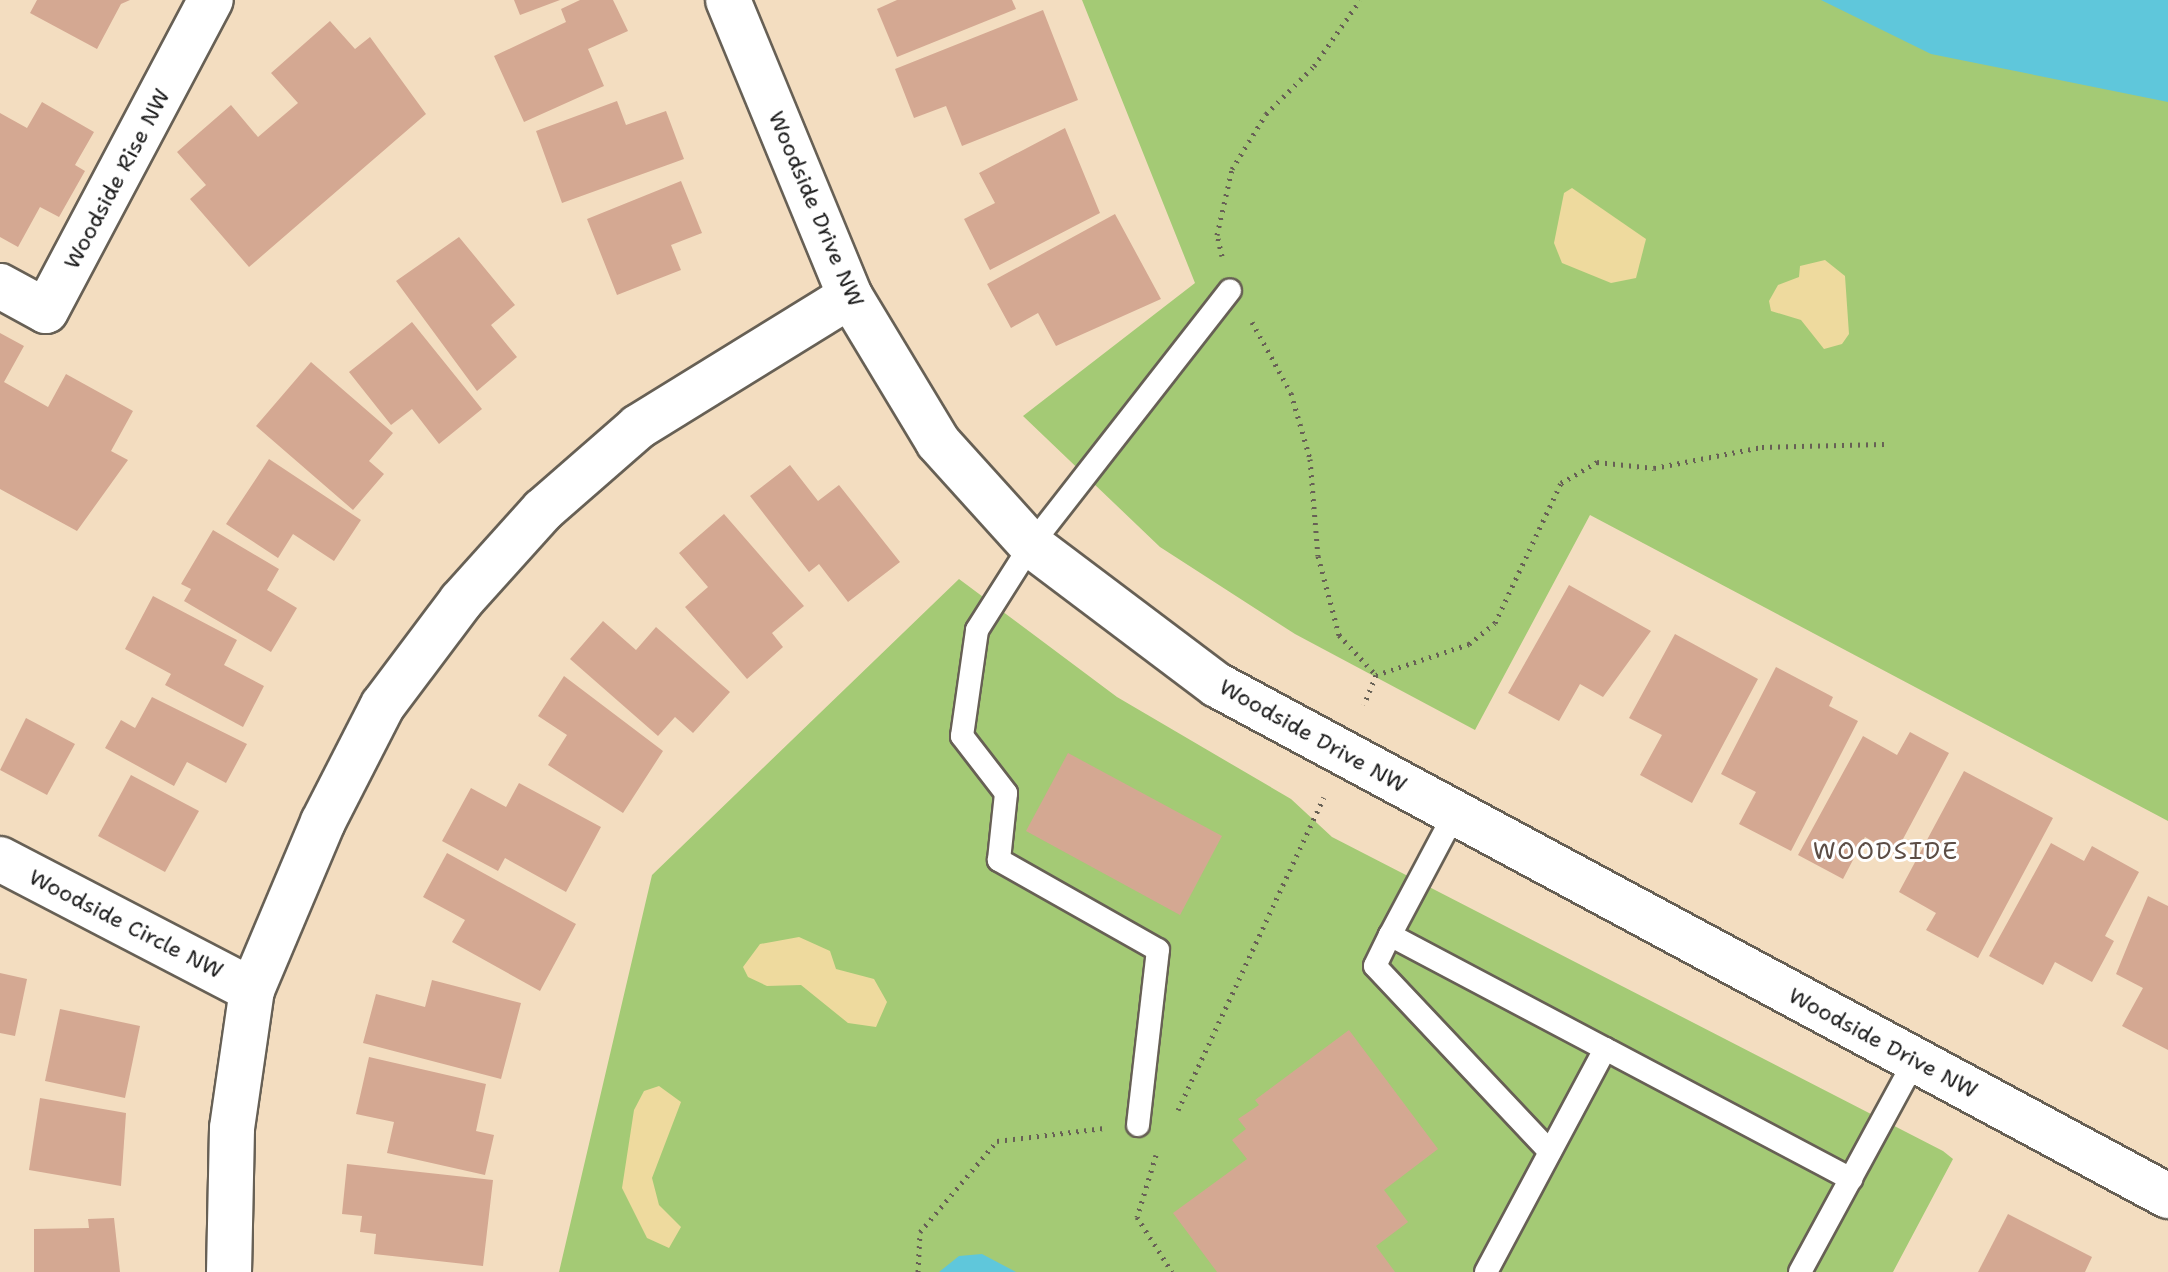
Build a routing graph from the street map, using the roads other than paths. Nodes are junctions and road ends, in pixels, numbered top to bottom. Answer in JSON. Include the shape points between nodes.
{"nodes":[{"id":1,"x":211,"y":0,"type":"edge"},
{"id":2,"x":728,"y":0,"type":"edge"},
{"id":3,"x":0,"y":286,"type":"edge"},
{"id":4,"x":1230,"y":290,"type":"road end"},
{"id":5,"x":850,"y":296,"type":"junction"},
{"id":6,"x":1031,"y":545,"type":"junction"},
{"id":7,"x":1455,"y":813,"type":"junction"},
{"id":8,"x":0,"y":859,"type":"edge"},
{"id":9,"x":1390,"y":935,"type":"junction"},
{"id":10,"x":252,"y":990,"type":"junction"},
{"id":11,"x":1605,"y":1049,"type":"junction"},
{"id":12,"x":1915,"y":1060,"type":"junction"},
{"id":13,"x":1138,"y":1125,"type":"road end"},
{"id":14,"x":1550,"y":1152,"type":"junction"},
{"id":15,"x":1851,"y":1179,"type":"junction"},
{"id":16,"x":2168,"y":1196,"type":"edge"},
{"id":17,"x":229,"y":1272,"type":"edge"},
{"id":18,"x":1486,"y":1272,"type":"edge"},
{"id":19,"x":1800,"y":1272,"type":"edge"}],
"edges":[{"from":1,"to":3,"type":"street","name":"Woodside Rise NW","via":[[46,311]]},
{"from":2,"to":5,"type":"street","name":"Woodside Drive NW"},
{"from":4,"to":6,"type":"lane"},
{"from":5,"to":6,"type":"street","name":"Woodside Drive NW","via":[[938,442]]},
{"from":5,"to":10,"type":"street","via":[[638,427],[543,510],[461,601],[383,705],[323,822]]},
{"from":6,"to":7,"type":"street","name":"Woodside Drive NW","via":[[1217,685]]},
{"from":6,"to":13,"type":"lane","via":[[977,630],[962,736],[1006,793],[999,860],[1158,950]]},
{"from":7,"to":9,"type":"lane"},
{"from":7,"to":12,"type":"street","name":"Woodside Drive NW"},
{"from":8,"to":10,"type":"street","name":"Woodside Circle NW"},
{"from":9,"to":11,"type":"lane"},
{"from":9,"to":14,"type":"lane","via":[[1375,966]]},
{"from":10,"to":17,"type":"street","via":[[232,1128]]},
{"from":11,"to":14,"type":"lane"},
{"from":11,"to":15,"type":"lane"},
{"from":12,"to":15,"type":"lane"},
{"from":12,"to":16,"type":"street","name":"Woodside Drive NW"},
{"from":14,"to":18,"type":"lane"},
{"from":15,"to":19,"type":"lane"}]}
